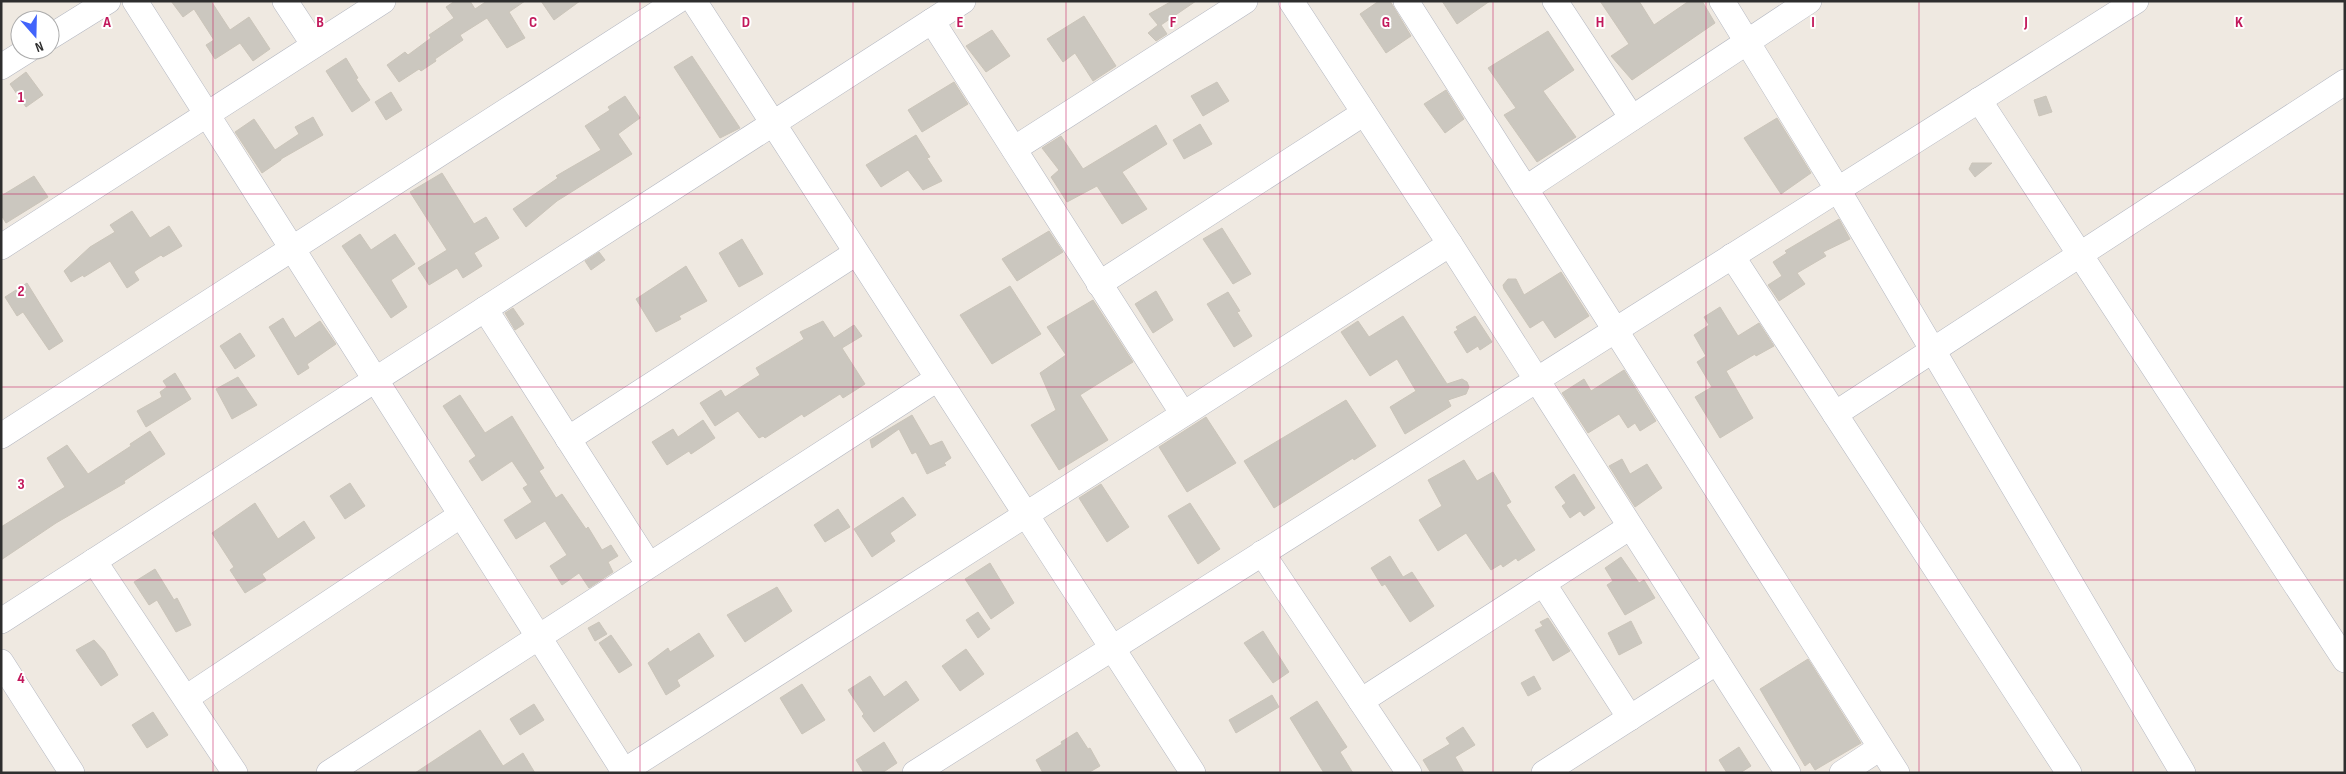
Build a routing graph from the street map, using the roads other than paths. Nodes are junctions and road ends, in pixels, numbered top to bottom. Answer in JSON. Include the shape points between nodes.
{"nodes":[{"id":1,"x":108,"y":1,"type":"edge"},
{"id":2,"x":135,"y":1,"type":"edge"},
{"id":3,"x":286,"y":1,"type":"edge"},
{"id":4,"x":383,"y":1,"type":"edge"},
{"id":5,"x":677,"y":1,"type":"edge"},
{"id":6,"x":694,"y":1,"type":"edge"},
{"id":7,"x":963,"y":1,"type":"edge"},
{"id":8,"x":1245,"y":1,"type":"edge"},
{"id":9,"x":1291,"y":1,"type":"edge"},
{"id":10,"x":1406,"y":1,"type":"edge"},
{"id":11,"x":1555,"y":1,"type":"edge"},
{"id":12,"x":1722,"y":1,"type":"edge"},
{"id":13,"x":1809,"y":1,"type":"edge"},
{"id":14,"x":2136,"y":1,"type":"edge"},
{"id":15,"x":932,"y":21,"type":"junction"},
{"id":16,"x":60,"y":31,"type":"edge"},
{"id":17,"x":1746,"y":41,"type":"junction"},
{"id":18,"x":314,"y":45,"type":"junction"},
{"id":19,"x":12,"y":60,"type":"edge"},
{"id":20,"x":1,"y":67,"type":"edge"},
{"id":21,"x":2345,"y":82,"type":"edge"},
{"id":22,"x":1979,"y":100,"type":"junction"},
{"id":23,"x":1364,"y":113,"type":"junction"},
{"id":24,"x":207,"y":114,"type":"junction"},
{"id":25,"x":1632,"y":118,"type":"junction"},
{"id":26,"x":773,"y":124,"type":"junction"},
{"id":27,"x":1014,"y":149,"type":"junction"},
{"id":28,"x":1525,"y":189,"type":"junction"},
{"id":29,"x":1838,"y":190,"type":"junction"},
{"id":30,"x":1450,"y":244,"type":"junction"},
{"id":31,"x":1,"y":247,"type":"edge"},
{"id":32,"x":292,"y":249,"type":"junction"},
{"id":33,"x":856,"y":253,"type":"junction"},
{"id":34,"x":2080,"y":255,"type":"junction"},
{"id":35,"x":1732,"y":256,"type":"junction"},
{"id":36,"x":1100,"y":284,"type":"junction"},
{"id":37,"x":485,"y":309,"type":"junction"},
{"id":38,"x":1615,"y":330,"type":"junction"},
{"id":39,"x":1933,"y":350,"type":"junction"},
{"id":40,"x":937,"y":379,"type":"junction"},
{"id":41,"x":375,"y":380,"type":"junction"},
{"id":42,"x":1536,"y":380,"type":"junction"},
{"id":43,"x":1183,"y":414,"type":"junction"},
{"id":44,"x":1835,"y":414,"type":"junction"},
{"id":45,"x":1,"y":436,"type":"edge"},
{"id":46,"x":568,"y":439,"type":"junction"},
{"id":47,"x":461,"y":515,"type":"junction"},
{"id":48,"x":1025,"y":515,"type":"junction"},
{"id":49,"x":1630,"y":527,"type":"junction"},
{"id":50,"x":1262,"y":553,"type":"junction"},
{"id":51,"x":94,"y":561,"type":"junction"},
{"id":52,"x":649,"y":566,"type":"junction"},
{"id":53,"x":1543,"y":583,"type":"junction"},
{"id":54,"x":1,"y":621,"type":"edge"},
{"id":55,"x":538,"y":636,"type":"junction"},
{"id":56,"x":1111,"y":649,"type":"junction"},
{"id":57,"x":2345,"y":660,"type":"edge"},
{"id":58,"x":1,"y":662,"type":"edge"},
{"id":59,"x":1717,"y":662,"type":"junction"},
{"id":60,"x":186,"y":698,"type":"junction"},
{"id":61,"x":1361,"y":701,"type":"junction"},
{"id":62,"x":1630,"y":718,"type":"junction"},
{"id":63,"x":1880,"y":748,"type":"junction"},
{"id":64,"x":623,"y":772,"type":"edge"},
{"id":65,"x":72,"y":773,"type":"edge"},
{"id":66,"x":235,"y":773,"type":"edge"},
{"id":67,"x":329,"y":773,"type":"edge"},
{"id":68,"x":915,"y":773,"type":"edge"},
{"id":69,"x":1193,"y":773,"type":"edge"},
{"id":70,"x":1409,"y":773,"type":"edge"},
{"id":71,"x":1544,"y":773,"type":"edge"},
{"id":72,"x":1788,"y":773,"type":"edge"},
{"id":73,"x":1842,"y":773,"type":"edge"},
{"id":74,"x":1897,"y":773,"type":"edge"},
{"id":75,"x":2069,"y":773,"type":"edge"},
{"id":76,"x":2184,"y":773,"type":"edge"}],
"edges":[{"from":1,"to":16,"type":"street"},
{"from":2,"to":24,"type":"street"},
{"from":3,"to":18,"type":"street"},
{"from":4,"to":18,"type":"street"},
{"from":5,"to":32,"type":"street"},
{"from":6,"to":26,"type":"street"},
{"from":7,"to":15,"type":"street"},
{"from":8,"to":27,"type":"street"},
{"from":9,"to":23,"type":"street"},
{"from":10,"to":28,"type":"street"},
{"from":11,"to":25,"type":"street"},
{"from":12,"to":17,"type":"street"},
{"from":13,"to":17,"type":"street"},
{"from":14,"to":22,"type":"street"},
{"from":15,"to":26,"type":"street"},
{"from":15,"to":27,"type":"street"},
{"from":17,"to":25,"type":"street"},
{"from":17,"to":29,"type":"street"},
{"from":18,"to":24,"type":"street"},
{"from":19,"to":20,"type":"street"},
{"from":21,"to":34,"type":"street"},
{"from":22,"to":29,"type":"street"},
{"from":22,"to":34,"type":"street"},
{"from":23,"to":30,"type":"street"},
{"from":23,"to":36,"type":"street"},
{"from":24,"to":31,"type":"street"},
{"from":24,"to":32,"type":"street"},
{"from":25,"to":28,"type":"street"},
{"from":26,"to":33,"type":"street"},
{"from":26,"to":37,"type":"street"},
{"from":27,"to":36,"type":"street"},
{"from":28,"to":38,"type":"street"},
{"from":29,"to":35,"type":"street"},
{"from":29,"to":39,"type":"street"},
{"from":30,"to":42,"type":"street"},
{"from":30,"to":43,"type":"street"},
{"from":32,"to":41,"type":"street"},
{"from":32,"to":45,"type":"street"},
{"from":33,"to":40,"type":"street"},
{"from":33,"to":46,"type":"street"},
{"from":34,"to":39,"type":"street"},
{"from":34,"to":57,"type":"street"},
{"from":35,"to":38,"type":"street"},
{"from":35,"to":44,"type":"street"},
{"from":36,"to":43,"type":"street"},
{"from":37,"to":41,"type":"street"},
{"from":37,"to":46,"type":"street"},
{"from":38,"to":42,"type":"street"},
{"from":38,"to":63,"type":"street"},
{"from":39,"to":44,"type":"street"},
{"from":39,"to":76,"type":"street"},
{"from":40,"to":48,"type":"street"},
{"from":40,"to":52,"type":"street"},
{"from":41,"to":47,"type":"street"},
{"from":41,"to":51,"type":"street"},
{"from":42,"to":49,"type":"street"},
{"from":42,"to":50,"type":"street"},
{"from":43,"to":48,"type":"street"},
{"from":44,"to":75,"type":"street"},
{"from":46,"to":52,"type":"street"},
{"from":47,"to":55,"type":"street"},
{"from":47,"to":60,"type":"street"},
{"from":48,"to":56,"type":"street"},
{"from":48,"to":64,"type":"street"},
{"from":49,"to":53,"type":"street"},
{"from":49,"to":59,"type":"street"},
{"from":50,"to":56,"type":"street"},
{"from":50,"to":61,"type":"street"},
{"from":51,"to":54,"type":"street"},
{"from":51,"to":60,"type":"street"},
{"from":52,"to":55,"type":"street"},
{"from":53,"to":61,"type":"street"},
{"from":53,"to":62,"type":"street"},
{"from":55,"to":64,"type":"street"},
{"from":55,"to":67,"type":"street"},
{"from":56,"to":68,"type":"street"},
{"from":56,"to":69,"type":"street"},
{"from":58,"to":65,"type":"street"},
{"from":59,"to":62,"type":"street"},
{"from":59,"to":72,"type":"street"},
{"from":60,"to":66,"type":"street"},
{"from":61,"to":70,"type":"street"},
{"from":62,"to":71,"type":"street"},
{"from":63,"to":73,"type":"street"},
{"from":63,"to":74,"type":"street"}]}
